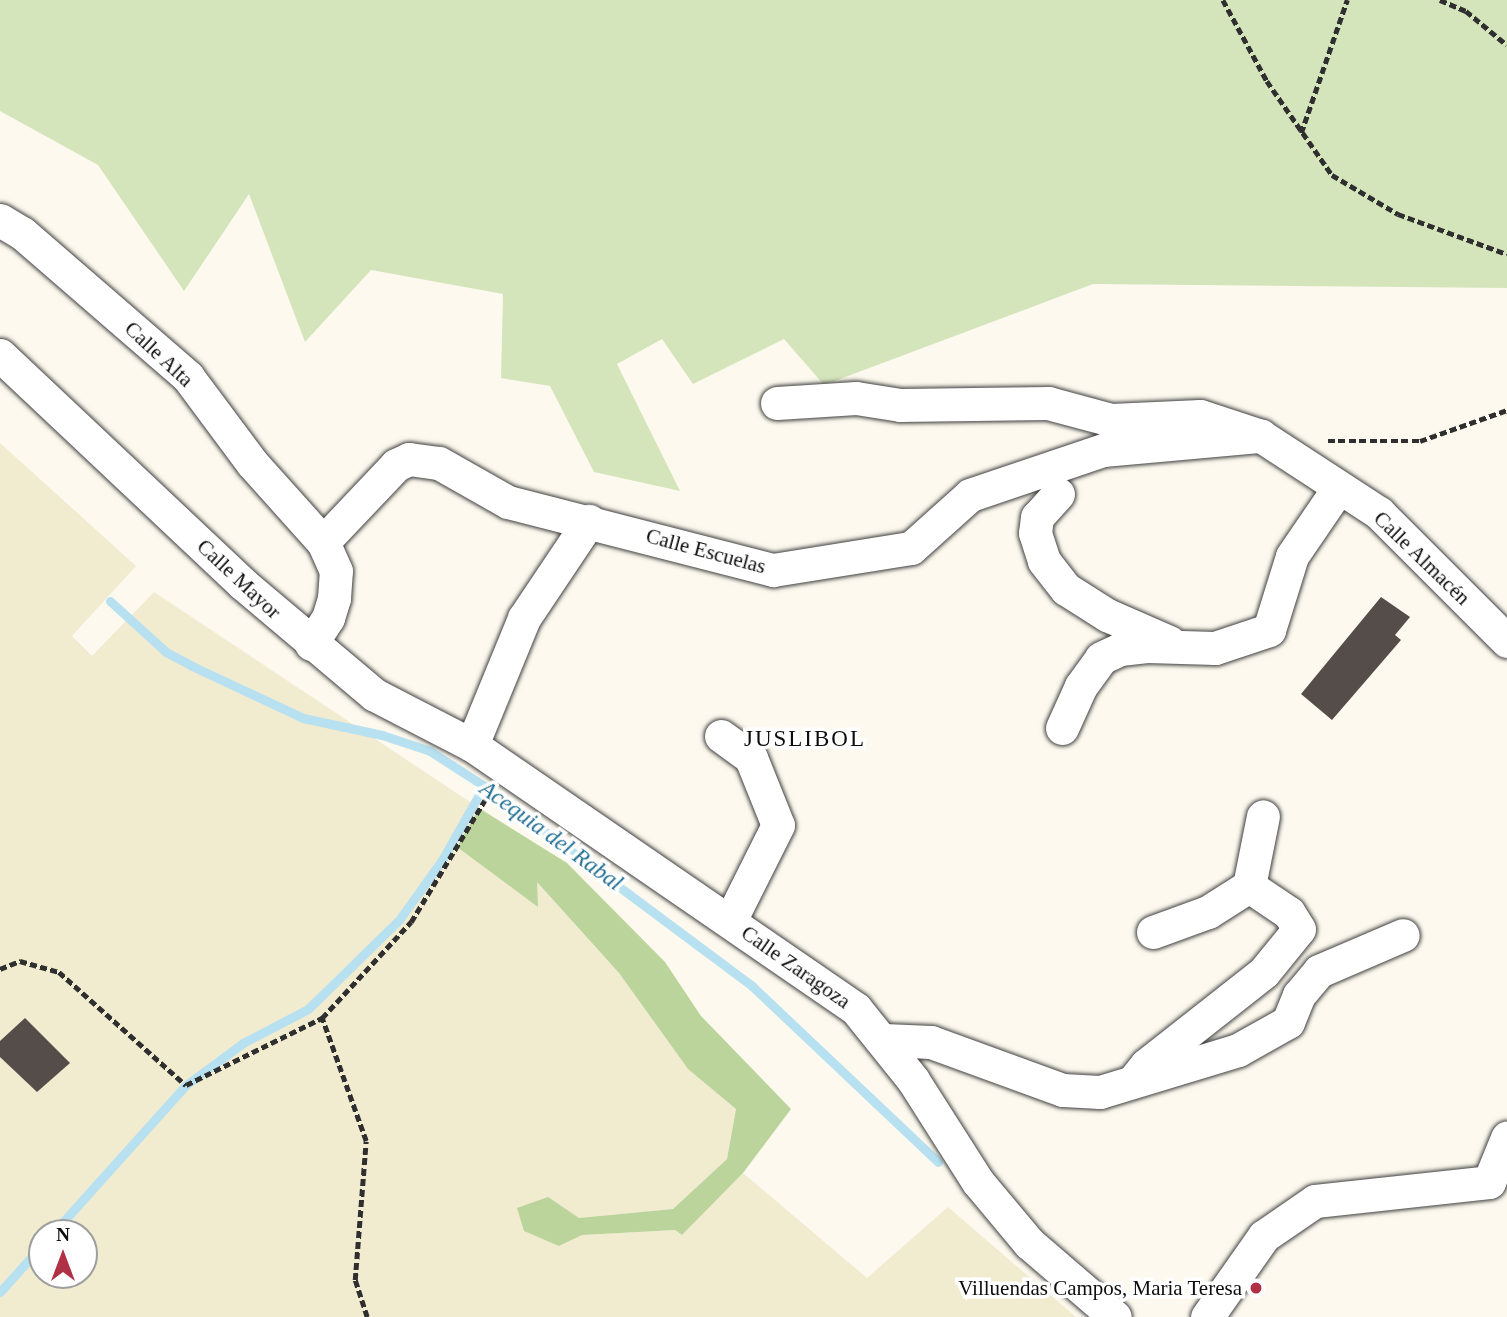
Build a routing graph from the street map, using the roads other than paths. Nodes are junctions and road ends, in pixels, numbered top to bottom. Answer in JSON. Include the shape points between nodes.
{"nodes":[{"id":1,"x":0,"y":220,"type":"edge"},
{"id":2,"x":0,"y":355,"type":"edge"},
{"id":3,"x":777,"y":403,"type":"dead end"},
{"id":4,"x":1261,"y":436,"type":"junction"},
{"id":5,"x":1339,"y":487,"type":"junction"},
{"id":6,"x":1058,"y":494,"type":"dead end"},
{"id":7,"x":589,"y":521,"type":"junction"},
{"id":8,"x":323,"y":541,"type":"junction"},
{"id":9,"x":1507,"y":641,"type":"edge"},
{"id":10,"x":311,"y":644,"type":"junction"},
{"id":11,"x":1181,"y":647,"type":"junction"},
{"id":12,"x":1062,"y":728,"type":"dead end"},
{"id":13,"x":722,"y":736,"type":"dead end"},
{"id":14,"x":472,"y":745,"type":"junction"},
{"id":15,"x":505,"y":767,"type":"joint"},
{"id":16,"x":1263,"y":816,"type":"dead end"},
{"id":17,"x":1249,"y":886,"type":"junction"},
{"id":18,"x":730,"y":921,"type":"junction"},
{"id":19,"x":1153,"y":932,"type":"dead end"},
{"id":20,"x":1403,"y":935,"type":"dead end"},
{"id":21,"x":884,"y":1041,"type":"junction"},
{"id":22,"x":1130,"y":1085,"type":"junction"},
{"id":23,"x":1507,"y":1138,"type":"edge"},
{"id":24,"x":1115,"y":1317,"type":"edge"},
{"id":25,"x":1207,"y":1317,"type":"edge"}],
"edges":[{"from":1,"to":8,"type":"street","name":"Calle Alta","via":[[22,233],[188,377],[252,463]]},
{"from":2,"to":10,"type":"street","name":"Calle Mayor"},
{"from":3,"to":4,"type":"street","name":"Calle Almacén","via":[[856,398],[900,405],[1048,403],[1111,420],[1200,416]]},
{"from":4,"to":5,"type":"street","name":"Calle Almacén"},
{"from":4,"to":7,"type":"street","name":"Calle Escuelas","via":[[1103,450],[970,495],[911,548],[774,570]]},
{"from":5,"to":9,"type":"street","name":"Calle Almacén","via":[[1379,513]]},
{"from":5,"to":11,"type":"street","via":[[1292,556],[1269,630],[1215,648]]},
{"from":6,"to":11,"type":"street","via":[[1037,517],[1035,533],[1044,561],[1066,589],[1107,615]]},
{"from":7,"to":8,"type":"street","name":"Calle Escuelas","via":[[508,502],[439,463],[409,458],[396,465]]},
{"from":7,"to":14,"type":"street","via":[[524,618]]},
{"from":8,"to":10,"type":"street","via":[[336,571],[334,598],[328,618]]},
{"from":10,"to":14,"type":"street","name":"Calle Mayor","via":[[375,695]]},
{"from":11,"to":12,"type":"street","via":[[1119,649],[1101,657],[1081,686]]},
{"from":13,"to":18,"type":"street","via":[[751,758],[778,825]]},
{"from":14,"to":15,"type":"street","name":"Calle Mayor"},
{"from":15,"to":18,"type":"street","name":"Calle Zaragoza"},
{"from":16,"to":17,"type":"street"},
{"from":17,"to":19,"type":"street","via":[[1208,912]]},
{"from":17,"to":22,"type":"street","via":[[1289,913],[1299,929],[1264,972],[1146,1065]]},
{"from":18,"to":21,"type":"street","name":"Calle Zaragoza","via":[[831,990]]},
{"from":20,"to":22,"type":"street","via":[[1319,971],[1299,995],[1289,1022],[1272,1032],[1195,1066]]},
{"from":21,"to":22,"type":"street","via":[[931,1042],[1076,1093]]},
{"from":21,"to":24,"type":"street","name":"Calle Zaragoza","via":[[978,1182],[1029,1243]]},
{"from":23,"to":25,"type":"street","via":[[1489,1182],[1315,1201],[1264,1236]]}]}
